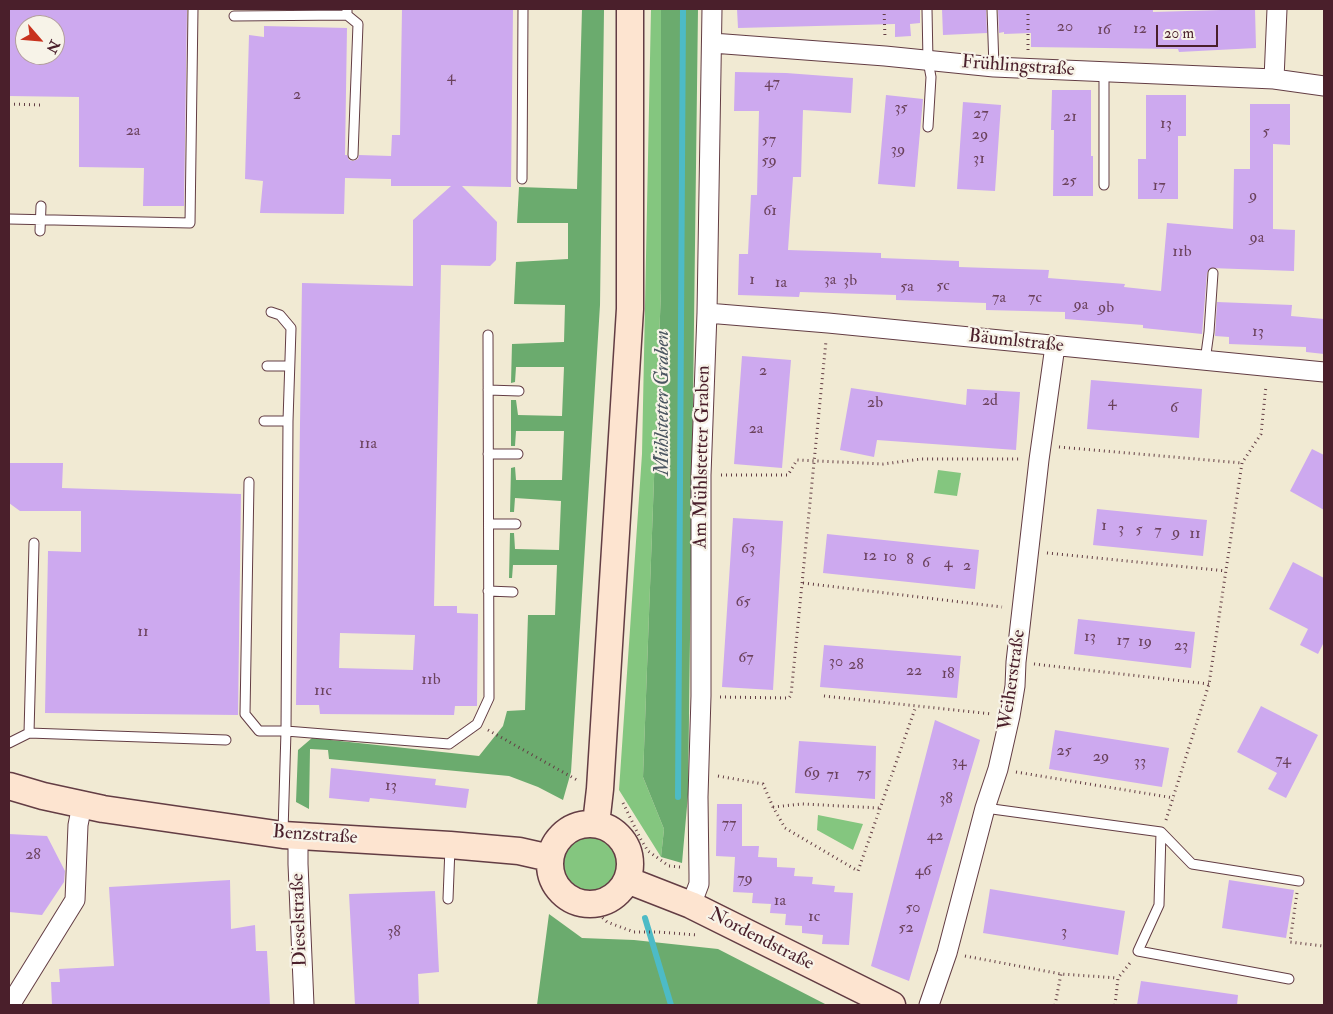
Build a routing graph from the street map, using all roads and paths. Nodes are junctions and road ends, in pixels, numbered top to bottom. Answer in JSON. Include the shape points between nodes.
{"nodes":[{"id":1,"x":193,"y":9,"type":"edge"},
{"id":2,"x":523,"y":9,"type":"edge"},
{"id":3,"x":630,"y":9,"type":"edge"},
{"id":4,"x":712,"y":9,"type":"edge"},
{"id":5,"x":884,"y":9,"type":"edge"},
{"id":6,"x":927,"y":9,"type":"edge"},
{"id":7,"x":992,"y":9,"type":"edge"},
{"id":8,"x":1028,"y":9,"type":"edge"},
{"id":9,"x":1277,"y":9,"type":"edge"},
{"id":10,"x":290,"y":12,"type":"edge"},
{"id":11,"x":347,"y":12,"type":"edge"},
{"id":12,"x":234,"y":16,"type":"dead end"},
{"id":13,"x":712,"y":43,"type":"junction"},
{"id":14,"x":886,"y":56,"type":"junction"},
{"id":15,"x":928,"y":60,"type":"junction"},
{"id":16,"x":994,"y":67,"type":"junction"},
{"id":17,"x":1029,"y":69,"type":"junction"},
{"id":18,"x":1104,"y":72,"type":"junction"},
{"id":19,"x":1274,"y":79,"type":"junction"},
{"id":20,"x":1324,"y":86,"type":"edge"},
{"id":21,"x":9,"y":104,"type":"edge"},
{"id":22,"x":42,"y":105,"type":"dead end"},
{"id":23,"x":928,"y":127,"type":"dead end"},
{"id":24,"x":353,"y":155,"type":"dead end"},
{"id":25,"x":522,"y":179,"type":"dead end"},
{"id":26,"x":1104,"y":185,"type":"dead end"},
{"id":27,"x":41,"y":206,"type":"dead end"},
{"id":28,"x":9,"y":219,"type":"edge"},
{"id":29,"x":40,"y":220,"type":"junction"},
{"id":30,"x":40,"y":231,"type":"dead end"},
{"id":31,"x":1213,"y":273,"type":"dead end"},
{"id":32,"x":271,"y":312,"type":"dead end"},
{"id":33,"x":707,"y":313,"type":"junction"},
{"id":34,"x":828,"y":323,"type":"junction"},
{"id":35,"x":488,"y":335,"type":"dead end"},
{"id":36,"x":1055,"y":346,"type":"junction"},
{"id":37,"x":1205,"y":361,"type":"junction"},
{"id":38,"x":267,"y":366,"type":"dead end"},
{"id":39,"x":289,"y":366,"type":"junction"},
{"id":40,"x":1268,"y":367,"type":"junction"},
{"id":41,"x":1324,"y":372,"type":"edge"},
{"id":42,"x":488,"y":390,"type":"junction"},
{"id":43,"x":519,"y":391,"type":"dead end"},
{"id":44,"x":264,"y":421,"type":"dead end"},
{"id":45,"x":288,"y":421,"type":"junction"},
{"id":46,"x":1040,"y":452,"type":"junction"},
{"id":47,"x":488,"y":454,"type":"junction"},
{"id":48,"x":518,"y":454,"type":"dead end"},
{"id":49,"x":814,"y":460,"type":"junction"},
{"id":50,"x":1242,"y":463,"type":"junction"},
{"id":51,"x":701,"y":474,"type":"junction"},
{"id":52,"x":249,"y":482,"type":"dead end"},
{"id":53,"x":489,"y":524,"type":"junction"},
{"id":54,"x":516,"y":524,"type":"dead end"},
{"id":55,"x":34,"y":543,"type":"dead end"},
{"id":56,"x":1029,"y":552,"type":"junction"},
{"id":57,"x":1226,"y":571,"type":"junction"},
{"id":58,"x":802,"y":583,"type":"junction"},
{"id":59,"x":488,"y":591,"type":"junction"},
{"id":60,"x":513,"y":592,"type":"dead end"},
{"id":61,"x":1023,"y":610,"type":"junction"},
{"id":62,"x":1016,"y":662,"type":"junction"},
{"id":63,"x":1209,"y":684,"type":"junction"},
{"id":64,"x":702,"y":696,"type":"junction"},
{"id":65,"x":824,"y":696,"type":"dead end"},
{"id":66,"x":916,"y":706,"type":"junction"},
{"id":67,"x":1010,"y":716,"type":"junction"},
{"id":68,"x":477,"y":724,"type":"junction"},
{"id":69,"x":286,"y":731,"type":"junction"},
{"id":70,"x":29,"y":733,"type":"junction"},
{"id":71,"x":226,"y":740,"type":"dead end"},
{"id":72,"x":9,"y":743,"type":"edge"},
{"id":73,"x":998,"y":769,"type":"junction"},
{"id":74,"x":699,"y":772,"type":"junction"},
{"id":75,"x":580,"y":782,"type":"dead end"},
{"id":76,"x":9,"y":786,"type":"edge"},
{"id":77,"x":619,"y":795,"type":"dead end"},
{"id":78,"x":1174,"y":798,"type":"junction"},
{"id":79,"x":82,"y":805,"type":"junction"},
{"id":80,"x":772,"y":806,"type":"junction"},
{"id":81,"x":880,"y":808,"type":"junction"},
{"id":82,"x":986,"y":808,"type":"junction"},
{"id":83,"x":596,"y":824,"type":"junction"},
{"id":84,"x":1161,"y":832,"type":"junction"},
{"id":85,"x":291,"y":835,"type":"junction"},
{"id":86,"x":450,"y":845,"type":"junction"},
{"id":87,"x":550,"y":858,"type":"junction"},
{"id":88,"x":627,"y":880,"type":"junction"},
{"id":89,"x":1299,"y":880,"type":"joint"},
{"id":90,"x":695,"y":894,"type":"junction"},
{"id":91,"x":448,"y":899,"type":"dead end"},
{"id":92,"x":588,"y":904,"type":"junction"},
{"id":93,"x":658,"y":932,"type":"dead end"},
{"id":94,"x":1323,"y":946,"type":"edge"},
{"id":95,"x":1138,"y":951,"type":"junction"},
{"id":96,"x":947,"y":953,"type":"junction"},
{"id":97,"x":1061,"y":974,"type":"junction"},
{"id":98,"x":1118,"y":978,"type":"junction"},
{"id":99,"x":1289,"y":979,"type":"dead end"},
{"id":100,"x":10,"y":1005,"type":"edge"},
{"id":101,"x":304,"y":1005,"type":"edge"},
{"id":102,"x":892,"y":1005,"type":"edge"},
{"id":103,"x":929,"y":1005,"type":"edge"},
{"id":104,"x":1055,"y":1005,"type":"edge"},
{"id":105,"x":1115,"y":1005,"type":"edge"}],
"edges":[{"from":1,"to":29,"type":"lane","via":[[190,223]]},
{"from":2,"to":25,"type":"lane"},
{"from":3,"to":83,"type":"street","via":[[630,308]]},
{"from":4,"to":13,"type":"street","name":"Am Mühlstetter Graben"},
{"from":5,"to":14,"type":"path"},
{"from":6,"to":15,"type":"lane"},
{"from":7,"to":16,"type":"lane"},
{"from":8,"to":17,"type":"path"},
{"from":9,"to":19,"type":"street"},
{"from":10,"to":11,"type":"lane"},
{"from":10,"to":12,"type":"lane"},
{"from":11,"to":24,"type":"lane","via":[[358,24]]},
{"from":13,"to":14,"type":"street","name":"Frühlingstraße"},
{"from":13,"to":33,"type":"street","name":"Am Mühlstetter Graben"},
{"from":14,"to":15,"type":"street","name":"Frühlingstraße"},
{"from":15,"to":16,"type":"street","name":"Frühlingstraße"},
{"from":15,"to":23,"type":"lane","via":[[931,77]]},
{"from":16,"to":17,"type":"street","name":"Frühlingstraße"},
{"from":17,"to":18,"type":"street","name":"Frühlingstraße"},
{"from":18,"to":19,"type":"street","name":"Frühlingstraße"},
{"from":18,"to":26,"type":"lane"},
{"from":19,"to":20,"type":"street","name":"Frühlingstraße"},
{"from":21,"to":22,"type":"path"},
{"from":27,"to":29,"type":"lane"},
{"from":28,"to":29,"type":"lane"},
{"from":29,"to":30,"type":"lane"},
{"from":31,"to":37,"type":"lane"},
{"from":32,"to":39,"type":"lane","via":[[280,315],[291,328]]},
{"from":33,"to":34,"type":"street","name":"Bäumlstraße"},
{"from":33,"to":51,"type":"street","name":"Am Mühlstetter Graben"},
{"from":34,"to":36,"type":"street","name":"Bäumlstraße"},
{"from":34,"to":49,"type":"path"},
{"from":35,"to":42,"type":"lane"},
{"from":36,"to":37,"type":"street","name":"Bäumlstraße"},
{"from":36,"to":46,"type":"street","name":"Weiherstraße"},
{"from":37,"to":40,"type":"street","name":"Bäumlstraße"},
{"from":38,"to":39,"type":"lane"},
{"from":39,"to":45,"type":"lane"},
{"from":40,"to":41,"type":"street","name":"Bäumlstraße"},
{"from":40,"to":50,"type":"path","via":[[1261,434]]},
{"from":42,"to":43,"type":"lane"},
{"from":42,"to":47,"type":"lane"},
{"from":44,"to":45,"type":"lane"},
{"from":45,"to":69,"type":"lane"},
{"from":46,"to":49,"type":"path","via":[[883,464]]},
{"from":46,"to":50,"type":"path"},
{"from":46,"to":56,"type":"street","name":"Weiherstraße"},
{"from":47,"to":48,"type":"lane"},
{"from":47,"to":53,"type":"lane"},
{"from":49,"to":51,"type":"path","via":[[796,460],[788,475]]},
{"from":49,"to":58,"type":"path"},
{"from":50,"to":57,"type":"path"},
{"from":51,"to":64,"type":"street","name":"Am Mühlstetter Graben"},
{"from":52,"to":69,"type":"lane","via":[[245,714],[259,731]]},
{"from":53,"to":54,"type":"lane"},
{"from":53,"to":59,"type":"lane"},
{"from":55,"to":70,"type":"lane"},
{"from":56,"to":57,"type":"path"},
{"from":56,"to":61,"type":"street","name":"Weiherstraße"},
{"from":57,"to":63,"type":"path"},
{"from":58,"to":61,"type":"path"},
{"from":58,"to":64,"type":"path","via":[[789,698]]},
{"from":59,"to":60,"type":"lane"},
{"from":59,"to":68,"type":"lane","via":[[489,698]]},
{"from":61,"to":62,"type":"street","name":"Weiherstraße"},
{"from":62,"to":63,"type":"path"},
{"from":62,"to":67,"type":"street","name":"Weiherstraße"},
{"from":63,"to":78,"type":"path"},
{"from":64,"to":74,"type":"street","name":"Am Mühlstetter Graben"},
{"from":65,"to":66,"type":"path"},
{"from":66,"to":67,"type":"path"},
{"from":66,"to":81,"type":"path"},
{"from":67,"to":73,"type":"street","name":"Weiherstraße"},
{"from":68,"to":69,"type":"lane","via":[[449,744]]},
{"from":68,"to":75,"type":"path"},
{"from":69,"to":85,"type":"lane"},
{"from":70,"to":71,"type":"lane"},
{"from":70,"to":72,"type":"lane"},
{"from":73,"to":78,"type":"path"},
{"from":73,"to":82,"type":"street","name":"Weiherstraße"},
{"from":74,"to":80,"type":"path","via":[[763,784]]},
{"from":74,"to":90,"type":"street","name":"Am Mühlstetter Graben"},
{"from":76,"to":79,"type":"street","name":"Benzstraße"},
{"from":77,"to":90,"type":"path","via":[[648,851],[669,866],[679,866]]},
{"from":78,"to":84,"type":"path"},
{"from":79,"to":85,"type":"street","name":"Benzstraße"},
{"from":79,"to":100,"type":"street","via":[[78,825],[75,900]]},
{"from":80,"to":81,"type":"path","via":[[802,804]]},
{"from":80,"to":81,"type":"path","via":[[785,828],[858,871]]},
{"from":82,"to":84,"type":"lane"},
{"from":82,"to":96,"type":"street","name":"Weiherstraße"},
{"from":83,"to":87,"type":"street","via":[[575,826],[566,832],[552,848]]},
{"from":83,"to":88,"type":"street","via":[[615,832],[625,844],[630,860]]},
{"from":84,"to":89,"type":"lane","via":[[1192,864]]},
{"from":84,"to":95,"type":"lane","via":[[1159,905]]},
{"from":85,"to":86,"type":"street","name":"Benzstraße"},
{"from":85,"to":101,"type":"street","name":"Dieselstraße","via":[[298,864]]},
{"from":86,"to":87,"type":"street","name":"Benzstraße","via":[[519,851]]},
{"from":86,"to":91,"type":"lane"},
{"from":87,"to":92,"type":"street","via":[[556,886],[570,899]]},
{"from":88,"to":90,"type":"street","name":"Nordendstraße"},
{"from":88,"to":92,"type":"street","via":[[615,895]]},
{"from":89,"to":94,"type":"path","via":[[1290,942]]},
{"from":90,"to":102,"type":"street","name":"Nordendstraße"},
{"from":92,"to":93,"type":"path","via":[[607,922],[634,932]]},
{"from":95,"to":98,"type":"path"},
{"from":95,"to":99,"type":"lane"},
{"from":96,"to":97,"type":"path"},
{"from":96,"to":103,"type":"street","name":"Weiherstraße"},
{"from":97,"to":98,"type":"path"},
{"from":97,"to":104,"type":"path"},
{"from":98,"to":105,"type":"path"}]}
